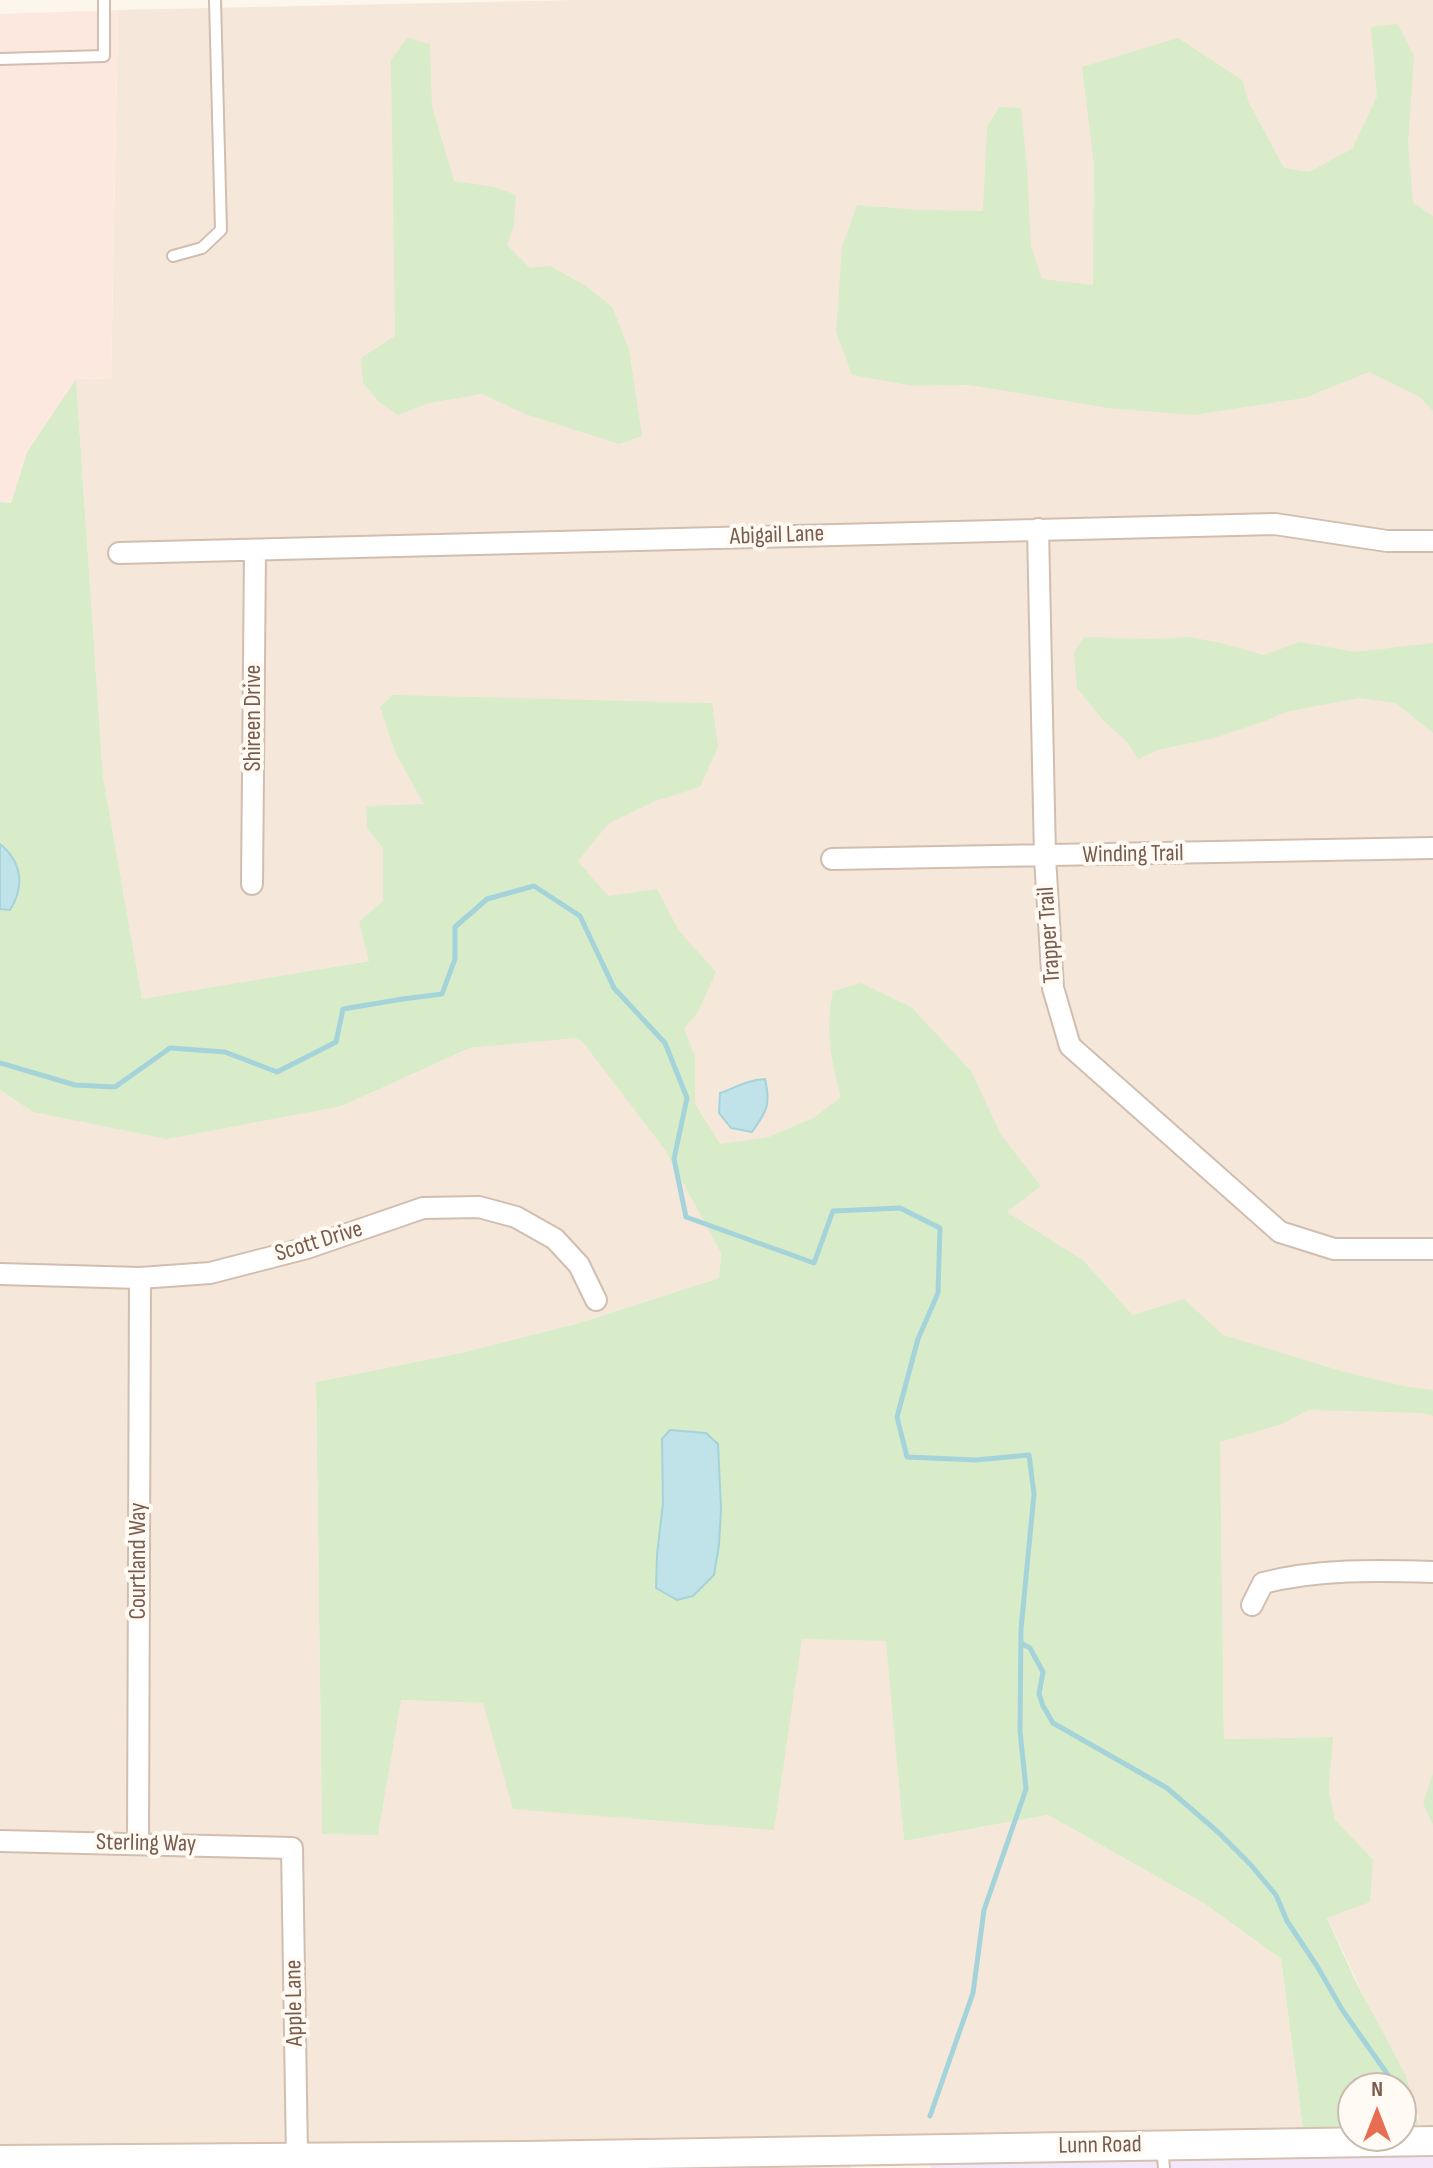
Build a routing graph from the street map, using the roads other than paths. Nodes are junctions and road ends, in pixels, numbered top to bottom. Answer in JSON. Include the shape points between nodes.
{"nodes":[{"id":1,"x":104,"y":0,"type":"edge"},
{"id":2,"x":215,"y":0,"type":"edge"},
{"id":3,"x":0,"y":59,"type":"edge"},
{"id":4,"x":173,"y":256,"type":"dead end"},
{"id":5,"x":1038,"y":529,"type":"junction"},
{"id":6,"x":1433,"y":541,"type":"edge"},
{"id":7,"x":255,"y":551,"type":"junction"},
{"id":8,"x":119,"y":553,"type":"dead end"},
{"id":9,"x":1433,"y":848,"type":"edge"},
{"id":10,"x":1045,"y":857,"type":"junction"},
{"id":11,"x":832,"y":859,"type":"dead end"},
{"id":12,"x":252,"y":884,"type":"dead end"},
{"id":13,"x":1433,"y":1249,"type":"edge"},
{"id":14,"x":0,"y":1274,"type":"edge"},
{"id":15,"x":140,"y":1278,"type":"junction"},
{"id":16,"x":596,"y":1300,"type":"dead end"},
{"id":17,"x":1433,"y":1572,"type":"edge"},
{"id":18,"x":1252,"y":1605,"type":"dead end"},
{"id":19,"x":0,"y":1841,"type":"edge"},
{"id":20,"x":138,"y":1843,"type":"junction"},
{"id":21,"x":292,"y":1848,"type":"joint"},
{"id":22,"x":1433,"y":2141,"type":"edge"},
{"id":23,"x":297,"y":2157,"type":"junction"},
{"id":24,"x":1163,"y":2157,"type":"edge"},
{"id":25,"x":0,"y":2160,"type":"edge"},
{"id":26,"x":524,"y":2162,"type":"edge"}],
"edges":[{"from":1,"to":3,"type":"lane","via":[[104,56]]},
{"from":2,"to":4,"type":"lane","via":[[221,230],[202,248]]},
{"from":5,"to":6,"type":"street","name":"Abigail Lane","via":[[1275,524],[1387,541]]},
{"from":5,"to":7,"type":"street","name":"Abigail Lane"},
{"from":5,"to":10,"type":"street","name":"Trapper Trail"},
{"from":7,"to":8,"type":"street","name":"Abigail Lane"},
{"from":7,"to":12,"type":"street","name":"Shireen Drive"},
{"from":9,"to":10,"type":"street","name":"Winding Trail"},
{"from":10,"to":11,"type":"street","name":"Winding Trail"},
{"from":10,"to":13,"type":"street","name":"Trapper Trail","via":[[1053,988],[1070,1046],[1280,1232],[1334,1249]]},
{"from":14,"to":15,"type":"street","name":"Scott Drive"},
{"from":15,"to":16,"type":"street","name":"Scott Drive","via":[[210,1273],[307,1248],[423,1208],[479,1207],[516,1217],[555,1239],[579,1265]]},
{"from":15,"to":20,"type":"street","name":"Courtland Way"},
{"from":17,"to":18,"type":"street","via":[[1285,1577],[1263,1583]]},
{"from":19,"to":20,"type":"street","name":"Sterling Way"},
{"from":20,"to":21,"type":"street","name":"Sterling Way"},
{"from":21,"to":23,"type":"street","name":"Apple Lane"},
{"from":22,"to":24,"type":"street","name":"Lunn Road"},
{"from":23,"to":25,"type":"street","name":"Lunn Road"},
{"from":23,"to":26,"type":"street","name":"Lunn Road"},
{"from":24,"to":26,"type":"street","name":"Lunn Road"}]}
